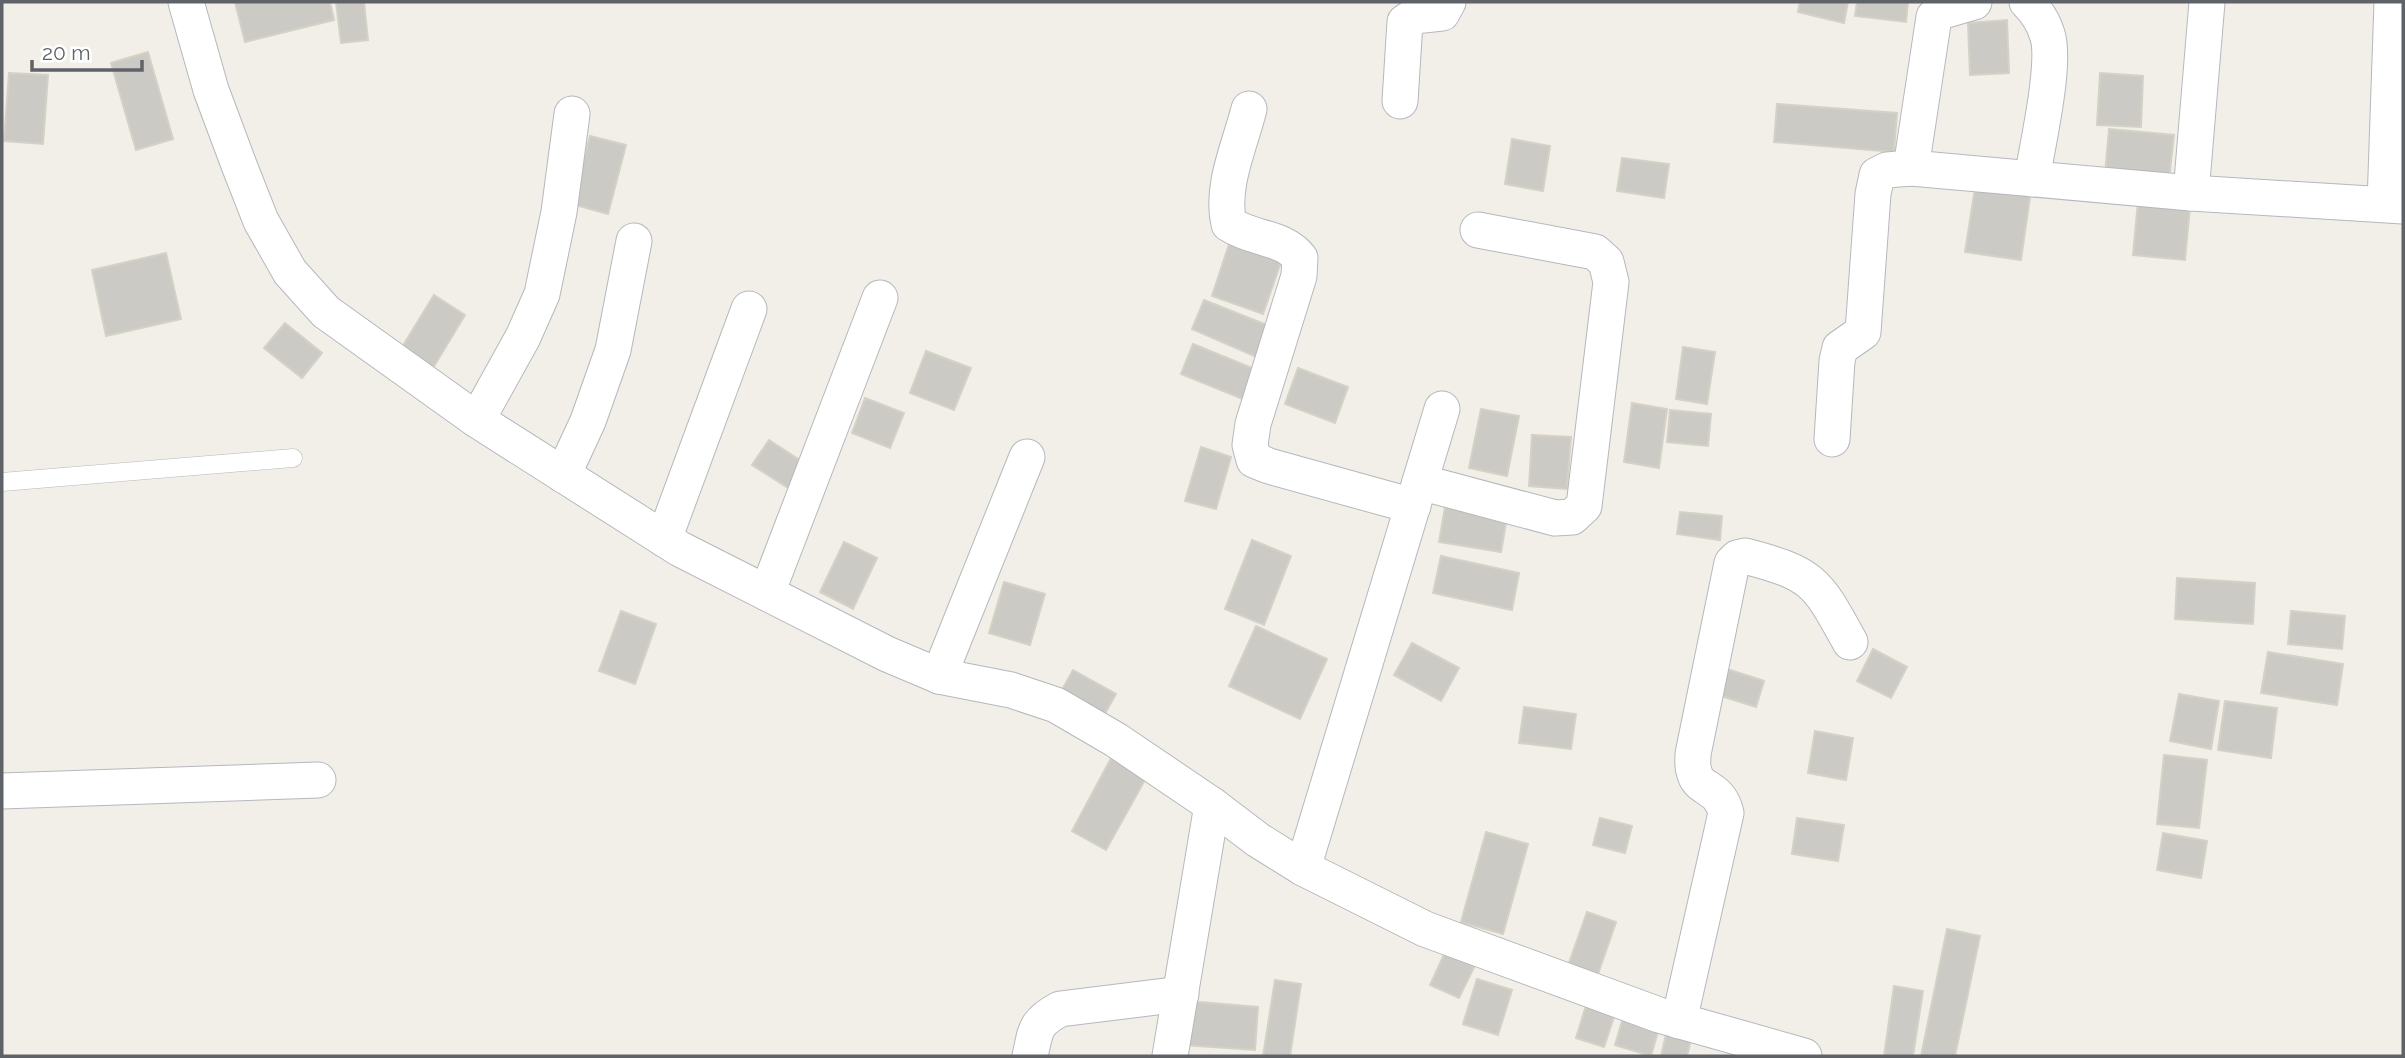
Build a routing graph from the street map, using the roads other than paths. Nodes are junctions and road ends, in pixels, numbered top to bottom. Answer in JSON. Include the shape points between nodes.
{"nodes":[{"id":1,"x":186,"y":2,"type":"edge"},
{"id":2,"x":1448,"y":2,"type":"edge"},
{"id":3,"x":1974,"y":2,"type":"edge"},
{"id":4,"x":2027,"y":2,"type":"edge"},
{"id":5,"x":2207,"y":2,"type":"edge"},
{"id":6,"x":2392,"y":2,"type":"edge"},
{"id":7,"x":1400,"y":101,"type":"dead end"},
{"id":8,"x":1249,"y":109,"type":"dead end"},
{"id":9,"x":572,"y":114,"type":"dead end"},
{"id":10,"x":1911,"y":168,"type":"junction"},
{"id":11,"x":2032,"y":179,"type":"junction"},
{"id":12,"x":2191,"y":193,"type":"junction"},
{"id":13,"x":2394,"y":205,"type":"edge"},
{"id":14,"x":1478,"y":230,"type":"dead end"},
{"id":15,"x":634,"y":241,"type":"dead end"},
{"id":16,"x":880,"y":298,"type":"dead end"},
{"id":17,"x":749,"y":309,"type":"dead end"},
{"id":18,"x":1442,"y":410,"type":"dead end"},
{"id":19,"x":477,"y":420,"type":"junction"},
{"id":20,"x":1832,"y":439,"type":"dead end"},
{"id":21,"x":1027,"y":457,"type":"dead end"},
{"id":22,"x":293,"y":458,"type":"dead end"},
{"id":23,"x":563,"y":475,"type":"junction"},
{"id":24,"x":2,"y":482,"type":"edge"},
{"id":25,"x":1417,"y":494,"type":"junction"},
{"id":26,"x":664,"y":539,"type":"junction"},
{"id":27,"x":767,"y":593,"type":"junction"},
{"id":28,"x":1850,"y":642,"type":"dead end"},
{"id":29,"x":939,"y":676,"type":"junction"},
{"id":30,"x":318,"y":780,"type":"dead end"},
{"id":31,"x":2,"y":791,"type":"edge"},
{"id":32,"x":1212,"y":805,"type":"junction"},
{"id":33,"x":1303,"y":869,"type":"junction"},
{"id":34,"x":1181,"y":995,"type":"junction"},
{"id":35,"x":1679,"y":1021,"type":"junction"},
{"id":36,"x":1030,"y":1056,"type":"edge"},
{"id":37,"x":1170,"y":1056,"type":"edge"},
{"id":38,"x":1804,"y":1056,"type":"edge"}],
"edges":[{"from":1,"to":19,"type":"street","via":[[234,152],[261,221],[290,272],[326,312]]},
{"from":2,"to":7,"type":"street","via":[[1442,13],[1414,16],[1405,22]]},
{"from":3,"to":10,"type":"street","via":[[1934,17]]},
{"from":4,"to":11,"type":"street","via":[[2048,36],[2050,61]]},
{"from":5,"to":12,"type":"street"},
{"from":6,"to":13,"type":"street"},
{"from":8,"to":25,"type":"street","via":[[1227,190],[1229,223],[1242,232],[1290,246],[1300,258],[1254,425],[1250,445],[1254,460]]},
{"from":9,"to":19,"type":"street","via":[[542,294]]},
{"from":10,"to":11,"type":"street"},
{"from":10,"to":20,"type":"street","via":[[1887,170],[1877,176],[1863,332],[1840,348]]},
{"from":11,"to":12,"type":"street"},
{"from":12,"to":13,"type":"street"},
{"from":14,"to":25,"type":"street","via":[[1595,251],[1606,262],[1611,282],[1584,506],[1572,517],[1555,519]]},
{"from":15,"to":23,"type":"street","via":[[613,351]]},
{"from":16,"to":27,"type":"street"},
{"from":17,"to":26,"type":"street"},
{"from":18,"to":25,"type":"street"},
{"from":19,"to":23,"type":"street"},
{"from":21,"to":29,"type":"street"},
{"from":22,"to":24,"type":"lane"},
{"from":23,"to":26,"type":"street"},
{"from":25,"to":33,"type":"street"},
{"from":26,"to":27,"type":"street"},
{"from":27,"to":29,"type":"street"},
{"from":28,"to":35,"type":"street","via":[[1824,595],[1800,573],[1745,556],[1732,564],[1693,754],[1694,773],[1703,786],[1723,799],[1726,813]]},
{"from":29,"to":32,"type":"street","via":[[1012,690],[1056,705]]},
{"from":30,"to":31,"type":"street"},
{"from":32,"to":33,"type":"street"},
{"from":32,"to":34,"type":"street"},
{"from":33,"to":35,"type":"street","via":[[1437,934]]},
{"from":34,"to":36,"type":"street","via":[[1060,1010],[1044,1017],[1036,1029]]},
{"from":34,"to":37,"type":"street"},
{"from":35,"to":38,"type":"street"}]}
